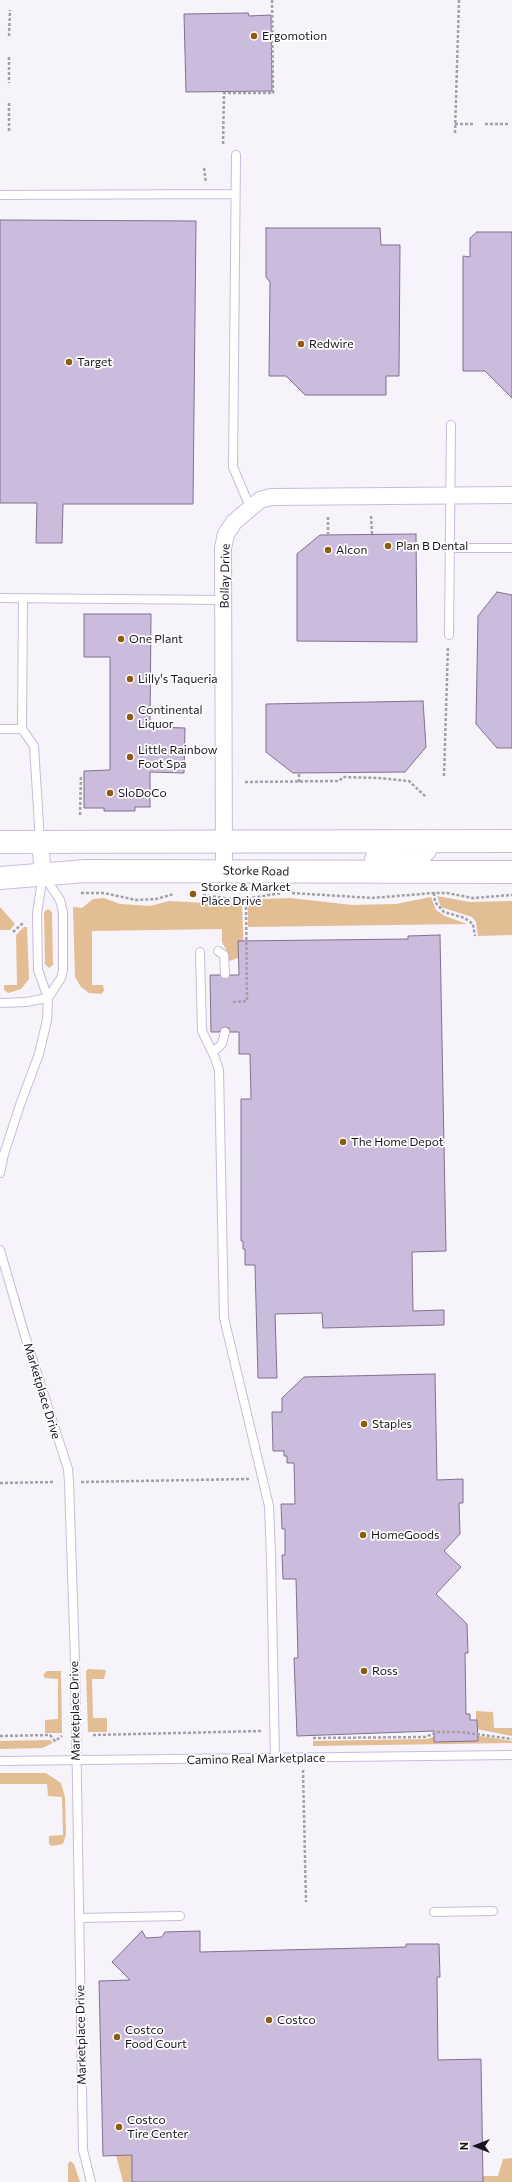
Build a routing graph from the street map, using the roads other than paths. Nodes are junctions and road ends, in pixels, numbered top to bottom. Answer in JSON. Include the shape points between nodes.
{"nodes":[{"id":1,"x":236,"y":155,"type":"dead end"},
{"id":2,"x":235,"y":194,"type":"junction"},
{"id":3,"x":0,"y":195,"type":"edge"},
{"id":4,"x":450,"y":425,"type":"dead end"},
{"id":5,"x":449,"y":495,"type":"junction"},
{"id":6,"x":512,"y":495,"type":"edge"},
{"id":7,"x":250,"y":507,"type":"junction"},
{"id":8,"x":449,"y":548,"type":"junction"},
{"id":9,"x":512,"y":548,"type":"edge"},
{"id":10,"x":0,"y":598,"type":"edge"},
{"id":11,"x":23,"y":598,"type":"junction"},
{"id":12,"x":224,"y":600,"type":"junction"},
{"id":13,"x":448,"y":635,"type":"road end"},
{"id":14,"x":0,"y":729,"type":"edge"},
{"id":15,"x":22,"y":729,"type":"junction"},
{"id":16,"x":224,"y":841,"type":"junction"},
{"id":17,"x":427,"y":841,"type":"junction"},
{"id":18,"x":512,"y":841,"type":"edge"},
{"id":19,"x":0,"y":842,"type":"edge"},
{"id":20,"x":40,"y":842,"type":"junction"},
{"id":21,"x":224,"y":870,"type":"junction"},
{"id":22,"x":512,"y":872,"type":"edge"},
{"id":23,"x":360,"y":873,"type":"junction"},
{"id":24,"x":43,"y":874,"type":"junction"},
{"id":25,"x":0,"y":878,"type":"edge"},
{"id":26,"x":218,"y":951,"type":"dead end"},
{"id":27,"x":200,"y":952,"type":"dead end"},
{"id":28,"x":224,"y":974,"type":"dead end"},
{"id":29,"x":48,"y":998,"type":"junction"},
{"id":30,"x":0,"y":1003,"type":"edge"},
{"id":31,"x":225,"y":1032,"type":"dead end"},
{"id":32,"x":212,"y":1052,"type":"junction"},
{"id":33,"x":0,"y":1173,"type":"edge"},
{"id":34,"x":0,"y":1250,"type":"edge"},
{"id":35,"x":512,"y":1755,"type":"edge"},
{"id":36,"x":275,"y":1759,"type":"junction"},
{"id":37,"x":76,"y":1760,"type":"junction"},
{"id":38,"x":0,"y":1762,"type":"edge"},
{"id":39,"x":493,"y":1911,"type":"dead end"},
{"id":40,"x":434,"y":1912,"type":"dead end"},
{"id":41,"x":180,"y":1916,"type":"dead end"},
{"id":42,"x":79,"y":1918,"type":"junction"},
{"id":43,"x":91,"y":2182,"type":"edge"}],
"edges":[{"from":1,"to":2,"type":"lane"},
{"from":2,"to":3,"type":"lane"},
{"from":2,"to":7,"type":"lane","via":[[233,468]]},
{"from":4,"to":5,"type":"lane"},
{"from":5,"to":6,"type":"street","name":"Bollay Drive"},
{"from":5,"to":7,"type":"street","name":"Bollay Drive","via":[[271,497],[260,500]]},
{"from":5,"to":8,"type":"lane"},
{"from":7,"to":12,"type":"street","name":"Bollay Drive","via":[[226,534],[223,548]]},
{"from":8,"to":9,"type":"lane"},
{"from":8,"to":13,"type":"lane"},
{"from":10,"to":11,"type":"lane"},
{"from":11,"to":12,"type":"lane"},
{"from":11,"to":15,"type":"lane"},
{"from":12,"to":16,"type":"street","name":"Bollay Drive"},
{"from":14,"to":15,"type":"lane"},
{"from":15,"to":20,"type":"lane","via":[[34,746]]},
{"from":16,"to":17,"type":"main road"},
{"from":16,"to":20,"type":"main road"},
{"from":16,"to":21,"type":"street","name":"Bollay Drive"},
{"from":17,"to":18,"type":"main road"},
{"from":17,"to":23,"type":"main road","via":[[425,850],[419,856],[377,859]]},
{"from":19,"to":20,"type":"main road"},
{"from":20,"to":24,"type":"street"},
{"from":21,"to":23,"type":"main road","name":"Storke Road"},
{"from":21,"to":24,"type":"main road","name":"Storke Road","via":[[86,871]]},
{"from":22,"to":23,"type":"main road","name":"Storke Road"},
{"from":24,"to":25,"type":"main road","name":"Storke Road"},
{"from":24,"to":29,"type":"lane","via":[[37,909],[38,970]]},
{"from":24,"to":29,"type":"lane","via":[[60,900],[63,912],[64,970]]},
{"from":26,"to":28,"type":"lane","via":[[224,955]]},
{"from":27,"to":32,"type":"lane","via":[[202,1026],[204,1037]]},
{"from":29,"to":30,"type":"lane"},
{"from":29,"to":33,"type":"lane","via":[[47,1020],[39,1054],[20,1105]]},
{"from":31,"to":32,"type":"lane","via":[[222,1044]]},
{"from":32,"to":36,"type":"lane","via":[[218,1070],[224,1318],[270,1519]]},
{"from":34,"to":37,"type":"lane","name":"Marketplace Drive","via":[[68,1470]]},
{"from":35,"to":36,"type":"lane","name":"Camino Real Marketplace"},
{"from":36,"to":37,"type":"lane","name":"Camino Real Marketplace"},
{"from":37,"to":38,"type":"lane","name":"Camino Real Marketplace"},
{"from":37,"to":42,"type":"lane","name":"Marketplace Drive"},
{"from":39,"to":40,"type":"lane"},
{"from":41,"to":42,"type":"lane"},
{"from":42,"to":43,"type":"lane","name":"Marketplace Drive","via":[[83,2150]]}]}
